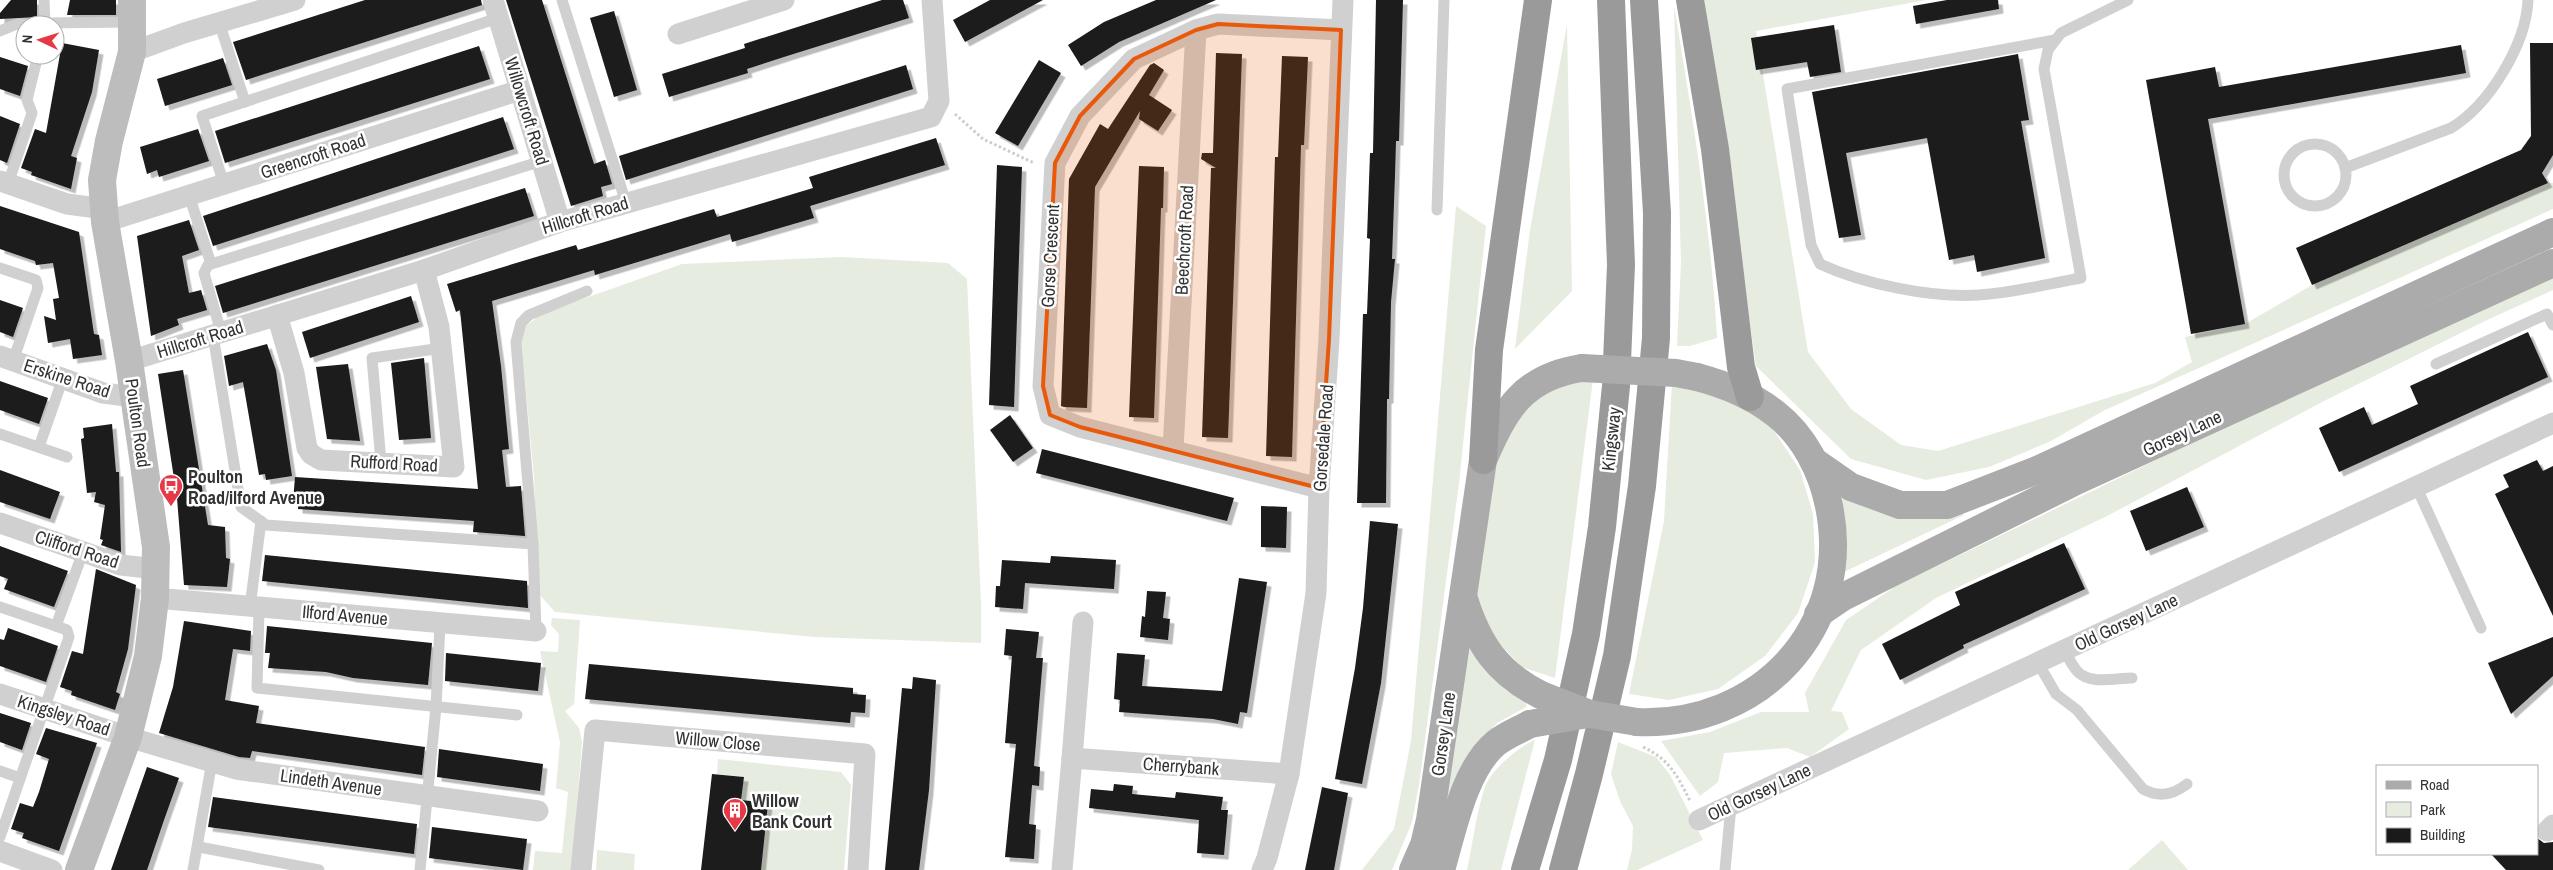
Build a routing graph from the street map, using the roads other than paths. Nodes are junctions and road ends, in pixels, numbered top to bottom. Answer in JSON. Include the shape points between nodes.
{"nodes":[{"id":1,"x":44,"y":0,"type":"edge"},
{"id":2,"x":295,"y":0,"type":"edge"},
{"id":3,"x":562,"y":0,"type":"edge"},
{"id":4,"x":784,"y":0,"type":"edge"},
{"id":5,"x":932,"y":0,"type":"edge"},
{"id":6,"x":1342,"y":0,"type":"edge"},
{"id":7,"x":1444,"y":0,"type":"edge"},
{"id":8,"x":1538,"y":0,"type":"edge"},
{"id":9,"x":1611,"y":0,"type":"edge"},
{"id":10,"x":1644,"y":0,"type":"edge"},
{"id":11,"x":1690,"y":0,"type":"edge"},
{"id":12,"x":2128,"y":0,"type":"edge"},
{"id":13,"x":2528,"y":0,"type":"edge"},
{"id":14,"x":495,"y":9,"type":"edge"},
{"id":15,"x":133,"y":11,"type":"edge"},
{"id":16,"x":45,"y":15,"type":"edge"},
{"id":17,"x":65,"y":21,"type":"edge"},
{"id":18,"x":219,"y":22,"type":"junction"},
{"id":19,"x":15,"y":25,"type":"edge"},
{"id":20,"x":1196,"y":30,"type":"junction"},
{"id":21,"x":1341,"y":30,"type":"junction"},
{"id":22,"x":0,"y":31,"type":"edge"},
{"id":23,"x":678,"y":34,"type":"dead end"},
{"id":24,"x":2055,"y":40,"type":"junction"},
{"id":25,"x":132,"y":52,"type":"junction"},
{"id":26,"x":36,"y":65,"type":"edge"},
{"id":27,"x":520,"y":90,"type":"junction"},
{"id":28,"x":245,"y":102,"type":"junction"},
{"id":29,"x":542,"y":161,"type":"junction"},
{"id":30,"x":2345,"y":168,"type":"junction"},
{"id":31,"x":4,"y":182,"type":"edge"},
{"id":32,"x":224,"y":184,"type":"junction"},
{"id":33,"x":189,"y":195,"type":"junction"},
{"id":34,"x":626,"y":203,"type":"junction"},
{"id":35,"x":1437,"y":210,"type":"dead end"},
{"id":36,"x":105,"y":215,"type":"junction"},
{"id":37,"x":560,"y":222,"type":"junction"},
{"id":38,"x":2553,"y":232,"type":"edge"},
{"id":39,"x":2553,"y":263,"type":"edge"},
{"id":40,"x":211,"y":264,"type":"junction"},
{"id":41,"x":0,"y":268,"type":"edge"},
{"id":42,"x":424,"y":270,"type":"junction"},
{"id":43,"x":587,"y":291,"type":"dead end"},
{"id":44,"x":277,"y":315,"type":"junction"},
{"id":45,"x":2553,"y":326,"type":"edge"},
{"id":46,"x":217,"y":334,"type":"junction"},
{"id":47,"x":442,"y":348,"type":"junction"},
{"id":48,"x":7,"y":358,"type":"edge"},
{"id":49,"x":129,"y":361,"type":"junction"},
{"id":50,"x":2436,"y":364,"type":"dead end"},
{"id":51,"x":63,"y":378,"type":"junction"},
{"id":52,"x":134,"y":397,"type":"junction"},
{"id":53,"x":1750,"y":397,"type":"junction"},
{"id":54,"x":2553,"y":423,"type":"edge"},
{"id":55,"x":0,"y":434,"type":"edge"},
{"id":56,"x":39,"y":447,"type":"junction"},
{"id":57,"x":1173,"y":449,"type":"junction"},
{"id":58,"x":66,"y":457,"type":"dead end"},
{"id":59,"x":1483,"y":460,"type":"junction"},
{"id":60,"x":381,"y":462,"type":"junction"},
{"id":61,"x":1815,"y":462,"type":"junction"},
{"id":62,"x":2416,"y":486,"type":"junction"},
{"id":63,"x":1319,"y":488,"type":"junction"},
{"id":64,"x":261,"y":521,"type":"junction"},
{"id":65,"x":0,"y":523,"type":"edge"},
{"id":66,"x":533,"y":544,"type":"junction"},
{"id":67,"x":83,"y":552,"type":"junction"},
{"id":68,"x":156,"y":569,"type":"junction"},
{"id":69,"x":1463,"y":596,"type":"junction"},
{"id":70,"x":155,"y":598,"type":"junction"},
{"id":71,"x":0,"y":606,"type":"edge"},
{"id":72,"x":255,"y":607,"type":"junction"},
{"id":73,"x":1818,"y":614,"type":"junction"},
{"id":74,"x":1083,"y":622,"type":"dead end"},
{"id":75,"x":440,"y":624,"type":"junction"},
{"id":76,"x":56,"y":626,"type":"junction"},
{"id":77,"x":2481,"y":628,"type":"dead end"},
{"id":78,"x":536,"y":631,"type":"joint"},
{"id":79,"x":2064,"y":650,"type":"junction"},
{"id":80,"x":2038,"y":663,"type":"junction"},
{"id":81,"x":2132,"y":678,"type":"dead end"},
{"id":82,"x":0,"y":694,"type":"edge"},
{"id":83,"x":436,"y":707,"type":"junction"},
{"id":84,"x":44,"y":709,"type":"junction"},
{"id":85,"x":1590,"y":714,"type":"junction"},
{"id":86,"x":518,"y":715,"type":"dead end"},
{"id":87,"x":128,"y":737,"type":"junction"},
{"id":88,"x":1072,"y":758,"type":"junction"},
{"id":89,"x":212,"y":762,"type":"junction"},
{"id":90,"x":0,"y":772,"type":"edge"},
{"id":91,"x":1289,"y":774,"type":"junction"},
{"id":92,"x":20,"y":778,"type":"junction"},
{"id":93,"x":2187,"y":784,"type":"dead end"},
{"id":94,"x":426,"y":795,"type":"junction"},
{"id":95,"x":1731,"y":806,"type":"junction"},
{"id":96,"x":538,"y":811,"type":"dead end"},
{"id":97,"x":1699,"y":820,"type":"road end"},
{"id":98,"x":0,"y":837,"type":"edge"},
{"id":99,"x":199,"y":847,"type":"junction"},
{"id":100,"x":0,"y":851,"type":"edge"},
{"id":101,"x":52,"y":870,"type":"edge"},
{"id":102,"x":79,"y":870,"type":"edge"},
{"id":103,"x":193,"y":870,"type":"edge"},
{"id":104,"x":319,"y":870,"type":"edge"},
{"id":105,"x":420,"y":870,"type":"edge"},
{"id":106,"x":581,"y":870,"type":"edge"},
{"id":107,"x":858,"y":870,"type":"edge"},
{"id":108,"x":1062,"y":870,"type":"edge"},
{"id":109,"x":1262,"y":870,"type":"edge"},
{"id":110,"x":1413,"y":870,"type":"edge"},
{"id":111,"x":1441,"y":870,"type":"edge"},
{"id":112,"x":1525,"y":870,"type":"edge"},
{"id":113,"x":1562,"y":870,"type":"edge"},
{"id":114,"x":1725,"y":870,"type":"edge"}],
"edges":[{"from":1,"to":16,"type":"lane"},
{"from":2,"to":18,"type":"street"},
{"from":3,"to":34,"type":"lane"},
{"from":4,"to":23,"type":"street"},
{"from":5,"to":34,"type":"street","name":"Hillcroft Road","via":[[939,101],[931,117]]},
{"from":6,"to":21,"type":"street","name":"Gorsedale Road"},
{"from":7,"to":35,"type":"lane"},
{"from":8,"to":59,"type":"highway","via":[[1489,350]]},
{"from":9,"to":112,"type":"highway","name":"Kingsway","via":[[1621,265],[1616,386],[1603,518],[1586,634],[1558,760]]},
{"from":10,"to":113,"type":"highway","name":"Kingsway","via":[[1657,213],[1656,338],[1642,486],[1617,656]]},
{"from":11,"to":53,"type":"highway","via":[[1715,149],[1741,367]]},
{"from":12,"to":24,"type":"lane","via":[[2061,33]]},
{"from":13,"to":30,"type":"lane","via":[[2525,25],[2515,51],[2466,119],[2451,128]]},
{"from":14,"to":27,"type":"street","name":"Willowcroft Road"},
{"from":14,"to":28,"type":"lane"},
{"from":15,"to":17,"type":"lane"},
{"from":15,"to":25,"type":"main road","name":"Poulton Road"},
{"from":18,"to":25,"type":"street"},
{"from":18,"to":28,"type":"lane"},
{"from":19,"to":22,"type":"lane"},
{"from":20,"to":21,"type":"street","name":"Gorse Crescent","via":[[1218,24]]},
{"from":20,"to":57,"type":"street","name":"Beechcroft Road"},
{"from":20,"to":57,"type":"street","name":"Gorse Crescent","via":[[1134,59],[1080,116],[1055,163],[1054,172],[1043,386],[1050,415],[1080,427]]},
{"from":21,"to":63,"type":"street","name":"Gorsedale Road","via":[[1330,339]]},
{"from":24,"to":24,"type":"lane","via":[[2048,50],[2044,69],[2081,278],[1980,295],[1945,294],[1892,286],[1837,272],[1820,264],[1811,245],[1787,89]]},
{"from":25,"to":36,"type":"main road","name":"Poulton Road","via":[[102,180]]},
{"from":26,"to":31,"type":"lane","via":[[27,100],[32,113]]},
{"from":27,"to":29,"type":"street","name":"Willowcroft Road"},
{"from":27,"to":32,"type":"street","name":"Greencroft Road"},
{"from":28,"to":32,"type":"lane","via":[[202,116]]},
{"from":29,"to":37,"type":"street","name":"Willowcroft Road"},
{"from":29,"to":40,"type":"lane"},
{"from":30,"to":30,"type":"lane","via":[[2332,149],[2313,144],[2295,151],[2289,158],[2284,177],[2286,188],[2296,200],[2322,206],[2340,194],[2345,185]]},
{"from":31,"to":36,"type":"street"},
{"from":32,"to":33,"type":"street","name":"Greencroft Road"},
{"from":33,"to":36,"type":"street","name":"Greencroft Road"},
{"from":33,"to":40,"type":"lane"},
{"from":34,"to":37,"type":"street","name":"Hillcroft Road"},
{"from":36,"to":49,"type":"main road","name":"Poulton Road"},
{"from":37,"to":42,"type":"street","name":"Hillcroft Road"},
{"from":38,"to":61,"type":"main road","name":"Gorsey Lane","via":[[2037,470],[1947,505],[1900,505],[1851,487]]},
{"from":39,"to":73,"type":"main road","name":"Gorsey Lane","via":[[2078,480],[1843,597]]},
{"from":40,"to":46,"type":"lane","via":[[204,273]]},
{"from":41,"to":48,"type":"lane","via":[[36,280],[38,288]]},
{"from":42,"to":44,"type":"street","name":"Hillcroft Road"},
{"from":42,"to":47,"type":"street","name":"Rufford Road"},
{"from":43,"to":66,"type":"lane","via":[[529,315],[521,323],[516,342]]},
{"from":44,"to":46,"type":"street","name":"Hillcroft Road"},
{"from":44,"to":60,"type":"street","name":"Rufford Road","via":[[294,373],[305,441],[311,454],[321,460]]},
{"from":45,"to":50,"type":"lane","via":[[2548,314]]},
{"from":46,"to":49,"type":"street","name":"Hillcroft Road"},
{"from":46,"to":64,"type":"lane","via":[[241,507]]},
{"from":47,"to":60,"type":"lane","via":[[372,358]]},
{"from":47,"to":60,"type":"street","name":"Rufford Road","via":[[454,467]]},
{"from":48,"to":51,"type":"street","name":"Erskine Road"},
{"from":49,"to":52,"type":"main road","name":"Poulton Road"},
{"from":51,"to":52,"type":"street","name":"Erskine Road","via":[[103,393]]},
{"from":51,"to":56,"type":"lane"},
{"from":52,"to":68,"type":"main road","name":"Poulton Road","via":[[156,547]]},
{"from":53,"to":59,"type":"main road","name":"Gorsey Lane","bridge":true,"via":[[1724,385],[1676,373],[1582,368],[1557,372],[1535,384],[1514,402],[1498,425]]},
{"from":53,"to":61,"type":"main road","name":"Gorsey Lane","via":[[1776,414]]},
{"from":54,"to":62,"type":"street","name":"Old Gorsey Lane"},
{"from":55,"to":56,"type":"lane"},
{"from":56,"to":58,"type":"lane"},
{"from":57,"to":63,"type":"street","name":"Gorse Crescent"},
{"from":59,"to":69,"type":"main road","name":"Gorsey Lane"},
{"from":61,"to":73,"type":"main road","via":[[1834,527],[1829,585]]},
{"from":62,"to":77,"type":"lane"},
{"from":62,"to":79,"type":"street","name":"Old Gorsey Lane"},
{"from":63,"to":91,"type":"street","name":"Gorsedale Road","via":[[1316,593]]},
{"from":64,"to":66,"type":"lane","via":[[266,525]]},
{"from":64,"to":72,"type":"lane"},
{"from":65,"to":67,"type":"street","name":"Clifford Road"},
{"from":66,"to":78,"type":"lane"},
{"from":67,"to":68,"type":"street","name":"Clifford Road","via":[[120,564]]},
{"from":67,"to":76,"type":"lane"},
{"from":68,"to":70,"type":"main road","name":"Poulton Road"},
{"from":69,"to":85,"type":"main road","bridge":true,"via":[[1472,624],[1490,656],[1504,672],[1541,695]]},
{"from":69,"to":110,"type":"main road","name":"Gorsey Lane","via":[[1430,820]]},
{"from":70,"to":72,"type":"street","name":"Ilford Avenue"},
{"from":70,"to":87,"type":"main road","name":"Poulton Road","via":[[148,656]]},
{"from":71,"to":76,"type":"lane"},
{"from":72,"to":75,"type":"street","name":"Ilford Avenue"},
{"from":72,"to":83,"type":"lane","via":[[257,688]]},
{"from":73,"to":85,"type":"main road","bridge":true,"via":[[1788,664],[1764,686],[1739,702],[1708,715],[1639,734]]},
{"from":74,"to":88,"type":"street"},
{"from":75,"to":78,"type":"street","name":"Ilford Avenue"},
{"from":75,"to":83,"type":"lane"},
{"from":76,"to":84,"type":"lane","via":[[67,630],[69,637]]},
{"from":79,"to":80,"type":"street","name":"Old Gorsey Lane"},
{"from":79,"to":81,"type":"lane","via":[[2083,676],[2091,679]]},
{"from":80,"to":93,"type":"lane","via":[[2056,694],[2077,710],[2143,789],[2169,794]]},
{"from":80,"to":95,"type":"street","name":"Old Gorsey Lane"},
{"from":82,"to":84,"type":"street","name":"Kingsley Road"},
{"from":83,"to":86,"type":"lane"},
{"from":83,"to":94,"type":"lane"},
{"from":84,"to":87,"type":"street","name":"Kingsley Road"},
{"from":84,"to":92,"type":"lane"},
{"from":85,"to":111,"type":"main road","name":"Gorsey Lane","bridge":true,"via":[[1530,724],[1495,743],[1479,764],[1461,800]]},
{"from":87,"to":89,"type":"street","name":"Lindeth Avenue"},
{"from":87,"to":102,"type":"main road","name":"Poulton Road"},
{"from":88,"to":91,"type":"street","name":"Cherrybank"},
{"from":88,"to":108,"type":"street"},
{"from":89,"to":94,"type":"street","name":"Lindeth Avenue"},
{"from":89,"to":99,"type":"lane"},
{"from":90,"to":92,"type":"lane"},
{"from":91,"to":109,"type":"street","name":"Gorsedale Road","via":[[1268,858]]},
{"from":92,"to":98,"type":"lane"},
{"from":94,"to":96,"type":"street","name":"Lindeth Avenue"},
{"from":94,"to":105,"type":"lane"},
{"from":95,"to":97,"type":"street","name":"Old Gorsey Lane"},
{"from":95,"to":114,"type":"lane"},
{"from":99,"to":103,"type":"lane"},
{"from":99,"to":104,"type":"lane"},
{"from":100,"to":101,"type":"street"},
{"from":106,"to":107,"type":"street","name":"Willow Close","via":[[595,730],[865,754]]}]}
